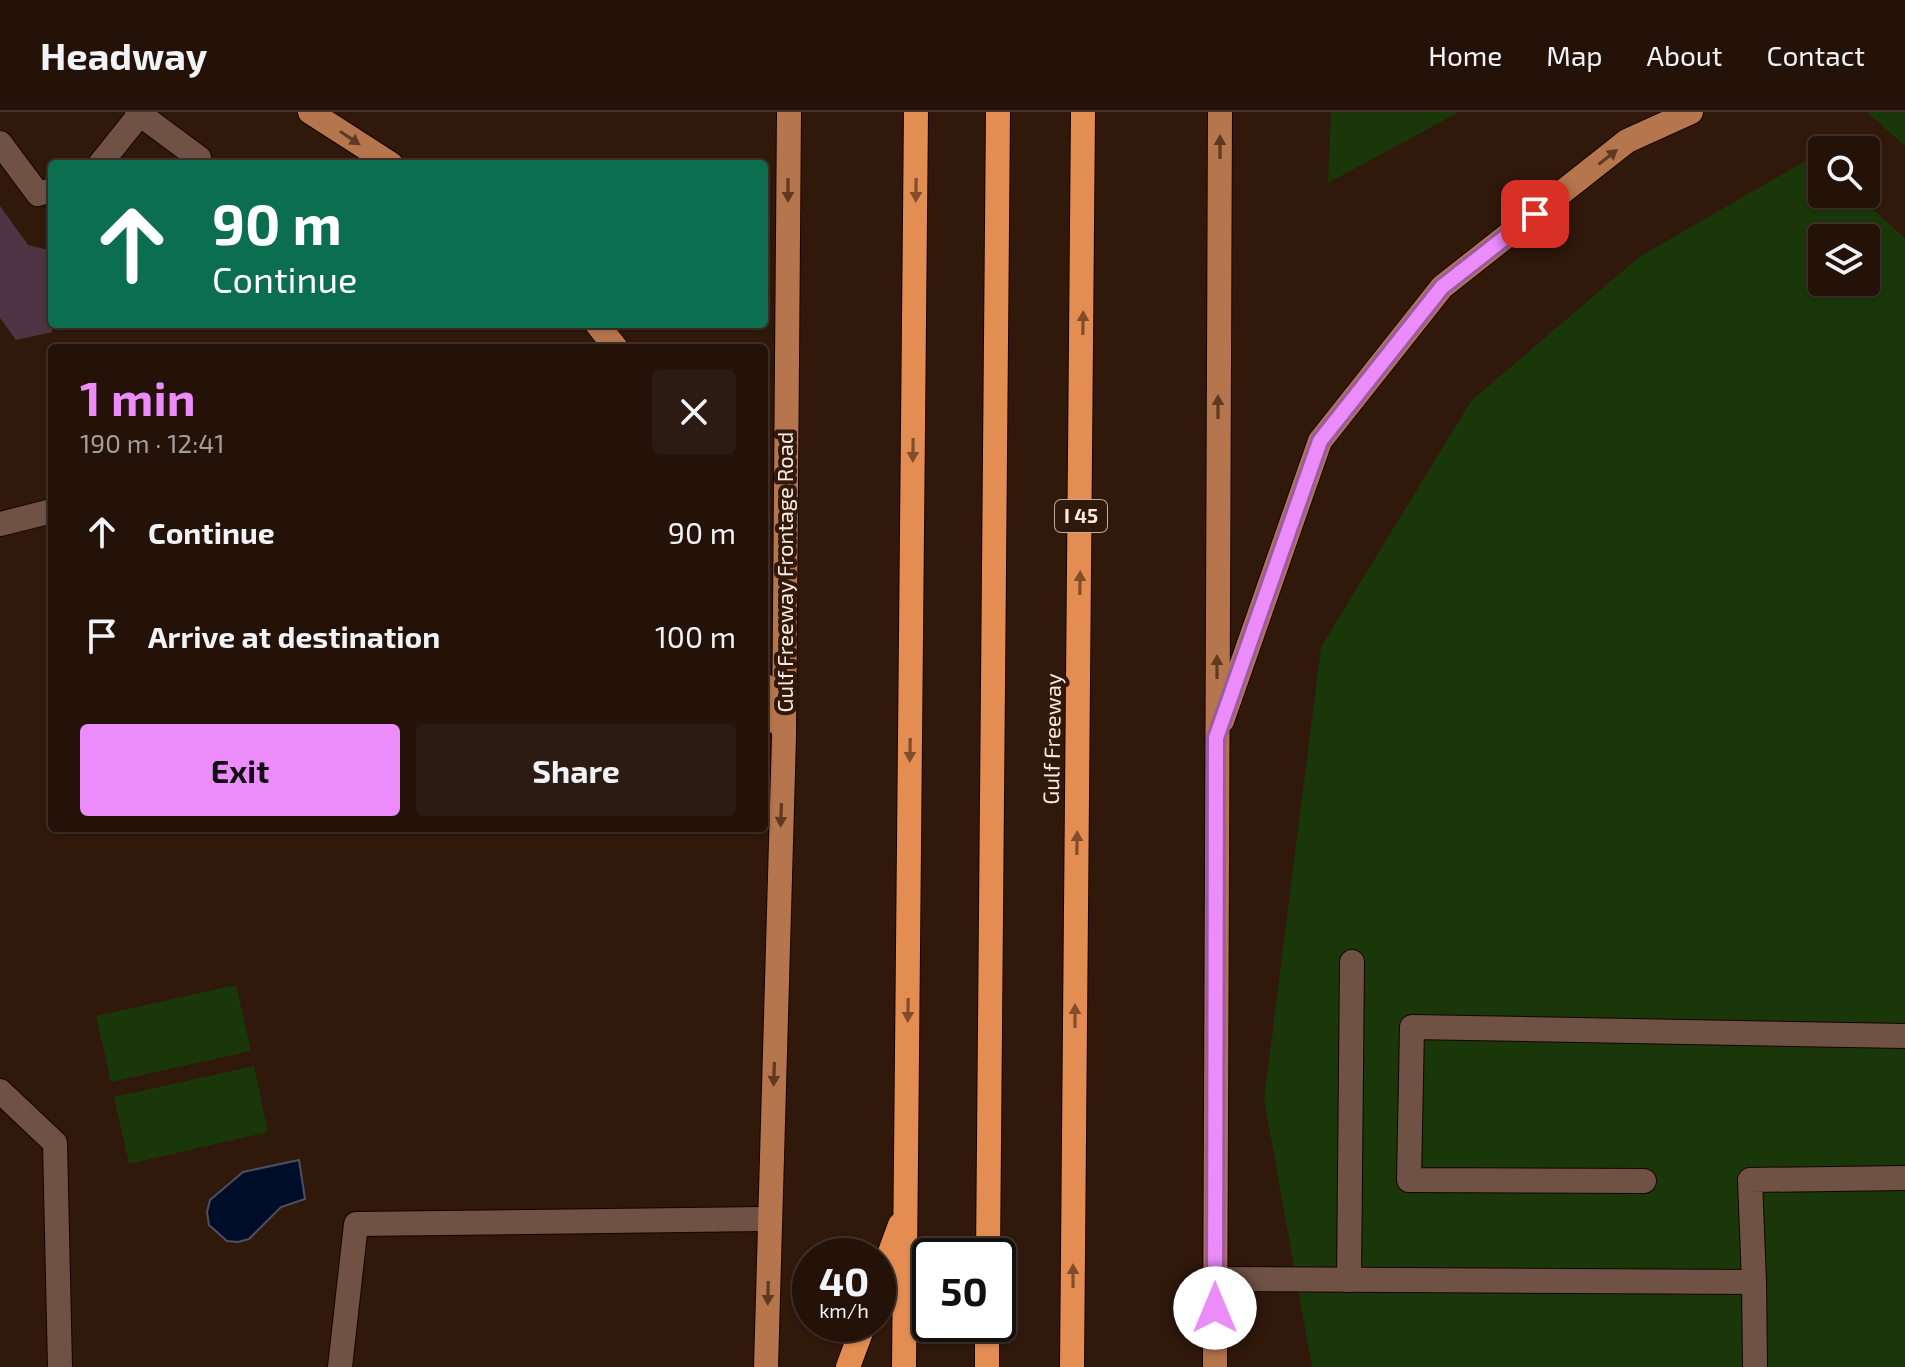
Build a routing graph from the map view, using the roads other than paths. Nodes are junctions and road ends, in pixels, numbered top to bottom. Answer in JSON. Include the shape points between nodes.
{"nodes":[{"id":1,"x":310,"y":112,"type":"edge"},
{"id":2,"x":789,"y":112,"type":"edge"},
{"id":3,"x":916,"y":112,"type":"edge"},
{"id":4,"x":998,"y":112,"type":"edge"},
{"id":5,"x":1083,"y":112,"type":"edge"},
{"id":6,"x":1220,"y":112,"type":"edge"},
{"id":7,"x":1691,"y":112,"type":"edge"},
{"id":8,"x":138,"y":113,"type":"edge"},
{"id":9,"x":0,"y":143,"type":"edge"},
{"id":10,"x":199,"y":158,"type":"dead end"},
{"id":11,"x":103,"y":160,"type":"edge"},
{"id":12,"x":385,"y":160,"type":"edge"},
{"id":13,"x":48,"y":191,"type":"edge"},
{"id":14,"x":600,"y":328,"type":"edge"},
{"id":15,"x":613,"y":344,"type":"edge"},
{"id":16,"x":48,"y":512,"type":"edge"},
{"id":17,"x":0,"y":524,"type":"edge"},
{"id":18,"x":768,"y":695,"type":"edge"},
{"id":19,"x":784,"y":737,"type":"junction"},
{"id":20,"x":1216,"y":738,"type":"junction"},
{"id":21,"x":1352,"y":962,"type":"dead end"},
{"id":22,"x":1905,"y":1036,"type":"edge"},
{"id":23,"x":0,"y":1091,"type":"edge"},
{"id":24,"x":1905,"y":1178,"type":"edge"},
{"id":25,"x":1644,"y":1181,"type":"dead end"},
{"id":26,"x":906,"y":1208,"type":"junction"},
{"id":27,"x":769,"y":1219,"type":"junction"},
{"id":28,"x":895,"y":1238,"type":"edge"},
{"id":29,"x":988,"y":1238,"type":"edge"},
{"id":30,"x":1215,"y":1279,"type":"junction"},
{"id":31,"x":1349,"y":1280,"type":"junction"},
{"id":32,"x":1754,"y":1282,"type":"junction"},
{"id":33,"x":857,"y":1342,"type":"edge"},
{"id":34,"x":987,"y":1342,"type":"edge"},
{"id":35,"x":1074,"y":1363,"type":"edge"},
{"id":36,"x":60,"y":1367,"type":"edge"},
{"id":37,"x":340,"y":1367,"type":"edge"},
{"id":38,"x":766,"y":1367,"type":"edge"},
{"id":39,"x":848,"y":1367,"type":"edge"},
{"id":40,"x":904,"y":1367,"type":"edge"},
{"id":41,"x":987,"y":1367,"type":"edge"},
{"id":42,"x":1215,"y":1367,"type":"edge"},
{"id":43,"x":1755,"y":1367,"type":"edge"}],
"edges":[{"from":1,"to":12,"type":"main road","one_way":true},
{"from":2,"to":19,"type":"main road","name":"Gulf Freeway Frontage Road","one_way":true},
{"from":3,"to":26,"type":"highway","one_way":true},
{"from":4,"to":29,"type":"highway"},
{"from":35,"to":5,"type":"highway","name":"Gulf Freeway","number":"I 45","one_way":true},
{"from":20,"to":6,"type":"main road","one_way":true},
{"from":20,"to":7,"type":"main road","one_way":true,"via":[[1320,441],[1442,287],[1627,141]]},
{"from":8,"to":10,"type":"street"},
{"from":8,"to":11,"type":"street"},
{"from":9,"to":13,"type":"street","via":[[38,194]]},
{"from":14,"to":15,"type":"main road"},
{"from":16,"to":17,"type":"street"},
{"from":18,"to":19,"type":"main road"},
{"from":19,"to":27,"type":"main road","name":"Gulf Freeway Frontage Road","one_way":true},
{"from":20,"to":30,"type":"main road"},
{"from":21,"to":31,"type":"street"},
{"from":22,"to":25,"type":"street","via":[[1412,1027],[1409,1180]]},
{"from":23,"to":36,"type":"street","via":[[55,1143]]},
{"from":24,"to":32,"type":"street","via":[[1750,1180]]},
{"from":26,"to":28,"type":"highway"},
{"from":26,"to":40,"type":"highway"},
{"from":27,"to":37,"type":"street","via":[[356,1224]]},
{"from":27,"to":38,"type":"main road","name":"Gulf Freeway Frontage Road","one_way":true},
{"from":30,"to":31,"type":"street"},
{"from":30,"to":42,"type":"main road"},
{"from":31,"to":32,"type":"street"},
{"from":32,"to":43,"type":"street"},
{"from":33,"to":39,"type":"highway"},
{"from":34,"to":41,"type":"highway"}]}
